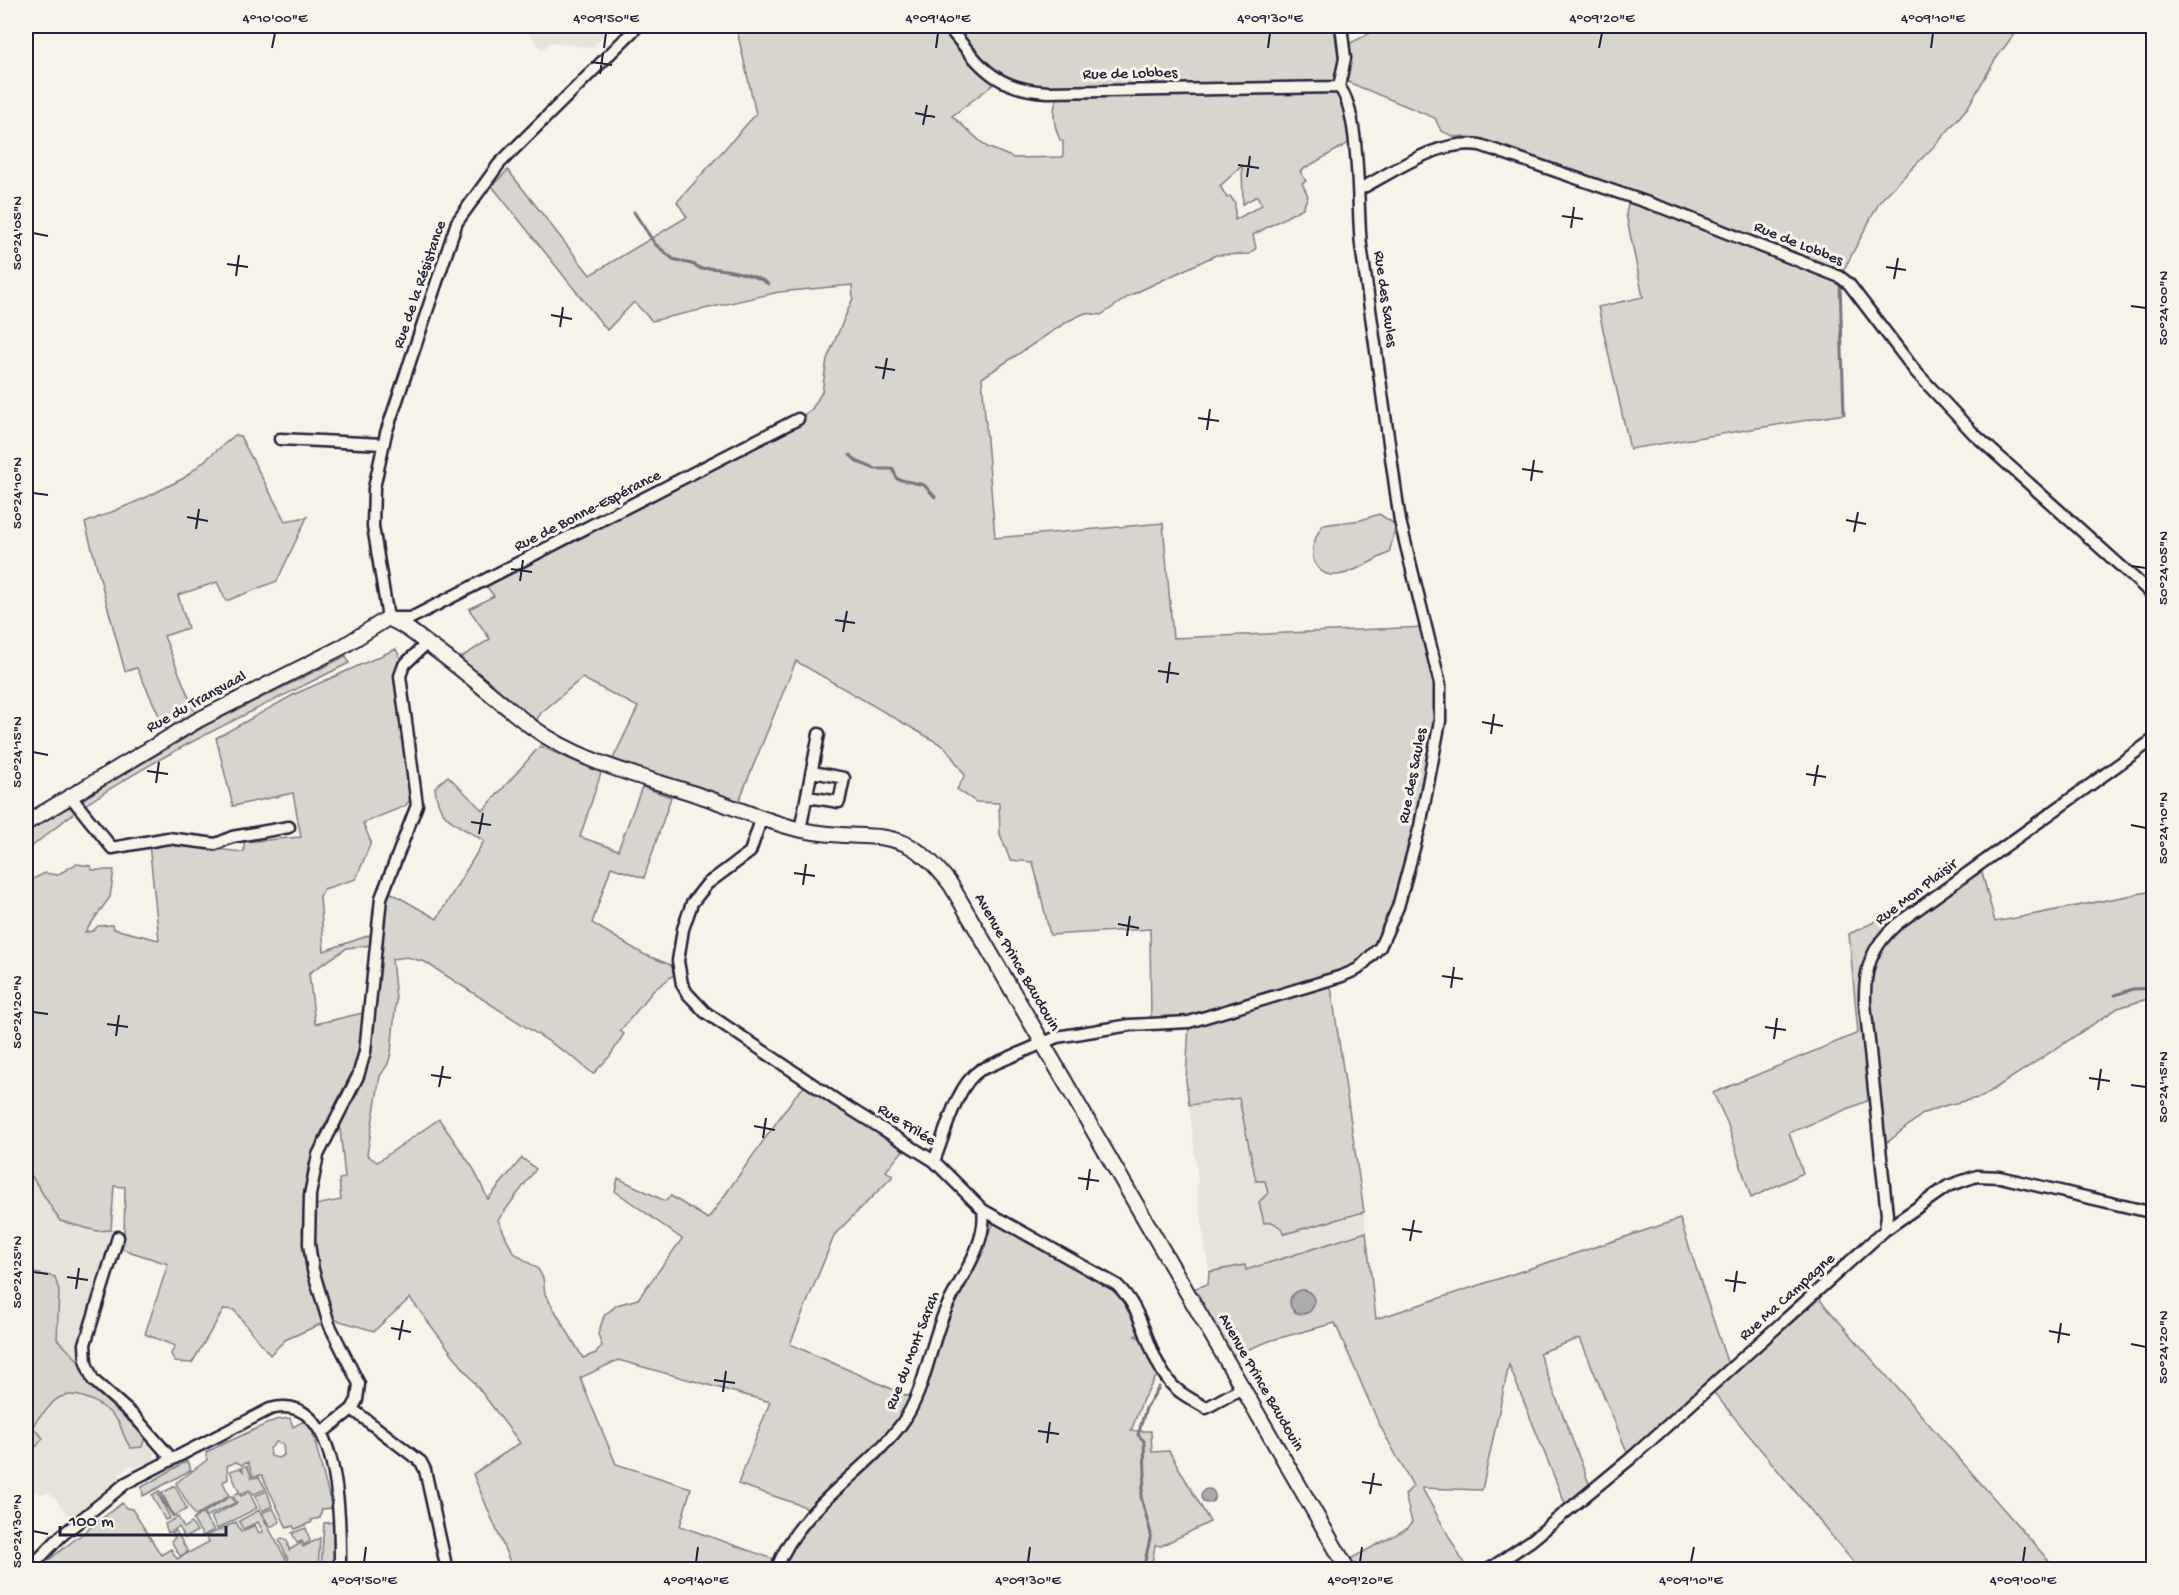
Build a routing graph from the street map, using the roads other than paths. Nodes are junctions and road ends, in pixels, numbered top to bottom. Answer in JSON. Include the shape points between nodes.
{"nodes":[{"id":1,"x":638,"y":26,"type":"edge"},
{"id":2,"x":947,"y":26,"type":"edge"},
{"id":3,"x":1341,"y":26,"type":"edge"},
{"id":4,"x":1339,"y":87,"type":"junction"},
{"id":5,"x":1360,"y":189,"type":"junction"},
{"id":6,"x":798,"y":419,"type":"dead end"},
{"id":7,"x":280,"y":439,"type":"dead end"},
{"id":8,"x":383,"y":444,"type":"junction"},
{"id":9,"x":2154,"y":596,"type":"edge"},
{"id":10,"x":388,"y":618,"type":"junction"},
{"id":11,"x":427,"y":643,"type":"junction"},
{"id":12,"x":819,"y":734,"type":"dead end"},
{"id":13,"x":2154,"y":739,"type":"edge"},
{"id":14,"x":813,"y":772,"type":"junction"},
{"id":15,"x":70,"y":797,"type":"junction"},
{"id":16,"x":808,"y":797,"type":"junction"},
{"id":17,"x":762,"y":817,"type":"junction"},
{"id":18,"x":26,"y":822,"type":"edge"},
{"id":19,"x":288,"y":827,"type":"dead end"},
{"id":20,"x":800,"y":830,"type":"junction"},
{"id":21,"x":1044,"y":1043,"type":"junction"},
{"id":22,"x":934,"y":1161,"type":"junction"},
{"id":23,"x":983,"y":1210,"type":"junction"},
{"id":24,"x":2154,"y":1213,"type":"edge"},
{"id":25,"x":1885,"y":1230,"type":"junction"},
{"id":26,"x":118,"y":1237,"type":"dead end"},
{"id":27,"x":1244,"y":1387,"type":"junction"},
{"id":28,"x":352,"y":1409,"type":"junction"},
{"id":29,"x":323,"y":1432,"type":"junction"},
{"id":30,"x":172,"y":1459,"type":"junction"},
{"id":31,"x":28,"y":1569,"type":"edge"},
{"id":32,"x":340,"y":1569,"type":"edge"},
{"id":33,"x":447,"y":1569,"type":"edge"},
{"id":34,"x":776,"y":1569,"type":"edge"},
{"id":35,"x":1348,"y":1569,"type":"edge"},
{"id":36,"x":1488,"y":1569,"type":"edge"}],
"edges":[{"from":1,"to":8,"type":"street","name":"Rue de la Résistance","via":[[500,164],[457,222]]},
{"from":2,"to":4,"type":"street","name":"Rue de Lobbes","via":[[989,74],[1023,90]]},
{"from":3,"to":4,"type":"street","via":[[1345,58]]},
{"from":4,"to":5,"type":"street","name":"Rue des Saules","via":[[1347,102]]},
{"from":5,"to":9,"type":"street","name":"Rue de Lobbes","via":[[1451,145],[1480,145],[1666,209],[1840,277],[1916,372],[1974,434]]},
{"from":5,"to":21,"type":"street","name":"Rue des Saules","via":[[1357,210],[1361,245],[1400,521],[1440,684],[1440,721],[1420,826],[1398,906],[1380,948],[1352,972],[1189,1022],[1130,1024],[1057,1037]]},
{"from":6,"to":10,"type":"street","name":"Rue de Bonne-Espérance","via":[[411,618]]},
{"from":7,"to":8,"type":"street"},
{"from":8,"to":10,"type":"street","name":"Rue de la Résistance","via":[[372,510]]},
{"from":10,"to":11,"type":"street","name":"Avenue Prince Baudouin","via":[[404,624]]},
{"from":10,"to":15,"type":"street","name":"Rue du Transvaal","via":[[342,647],[198,720]]},
{"from":11,"to":17,"type":"street","name":"Avenue Prince Baudouin","via":[[532,727],[559,743],[600,762]]},
{"from":11,"to":28,"type":"street","via":[[404,664],[400,676],[417,805],[381,898],[365,1052],[358,1076],[318,1155],[310,1195],[310,1259],[329,1324],[359,1384]]},
{"from":12,"to":14,"type":"street"},
{"from":13,"to":25,"type":"street","name":"Rue Mon Plaisir","via":[[1897,924],[1874,950],[1865,974],[1864,1003],[1887,1215]]},
{"from":14,"to":16,"type":"street"},
{"from":14,"to":16,"type":"street","via":[[844,778],[839,802]]},
{"from":15,"to":18,"type":"street","name":"Rue du Transvaal"},
{"from":15,"to":19,"type":"street","via":[[112,848],[168,838],[216,844],[232,837]]},
{"from":16,"to":20,"type":"street"},
{"from":17,"to":20,"type":"street","name":"Avenue Prince Baudouin"},
{"from":17,"to":22,"type":"street","name":"Rue Frilée","via":[[750,852],[706,884],[692,903],[680,942],[682,984],[705,1012]]},
{"from":20,"to":21,"type":"street","name":"Avenue Prince Baudouin","via":[[895,838],[918,850],[951,885]]},
{"from":21,"to":22,"type":"street","name":"Rue des Saules","via":[[970,1076]]},
{"from":21,"to":27,"type":"street","name":"Avenue Prince Baudouin"},
{"from":22,"to":23,"type":"street","name":"Rue Frilée"},
{"from":23,"to":27,"type":"street","name":"Rue Frilée","via":[[1123,1291],[1137,1311],[1169,1382],[1188,1397],[1206,1408],[1212,1407]]},
{"from":23,"to":34,"type":"street","name":"Rue du Mont Sarah","via":[[979,1241],[944,1313],[909,1412],[889,1439],[797,1529]]},
{"from":24,"to":25,"type":"street","name":"Rue Ma Campagne","via":[[2000,1177],[1977,1176],[1948,1186]]},
{"from":25,"to":36,"type":"street","name":"Rue Ma Campagne","via":[[1630,1459],[1532,1540]]},
{"from":26,"to":30,"type":"street","via":[[85,1344],[86,1363],[93,1380],[135,1417]]},
{"from":27,"to":35,"type":"street","name":"Avenue Prince Baudouin"},
{"from":28,"to":29,"type":"street"},
{"from":28,"to":33,"type":"street","via":[[421,1462]]},
{"from":29,"to":30,"type":"street","via":[[303,1412],[278,1407]]},
{"from":29,"to":32,"type":"street","via":[[339,1510]]},
{"from":30,"to":31,"type":"street","via":[[126,1483],[61,1536]]}]}
